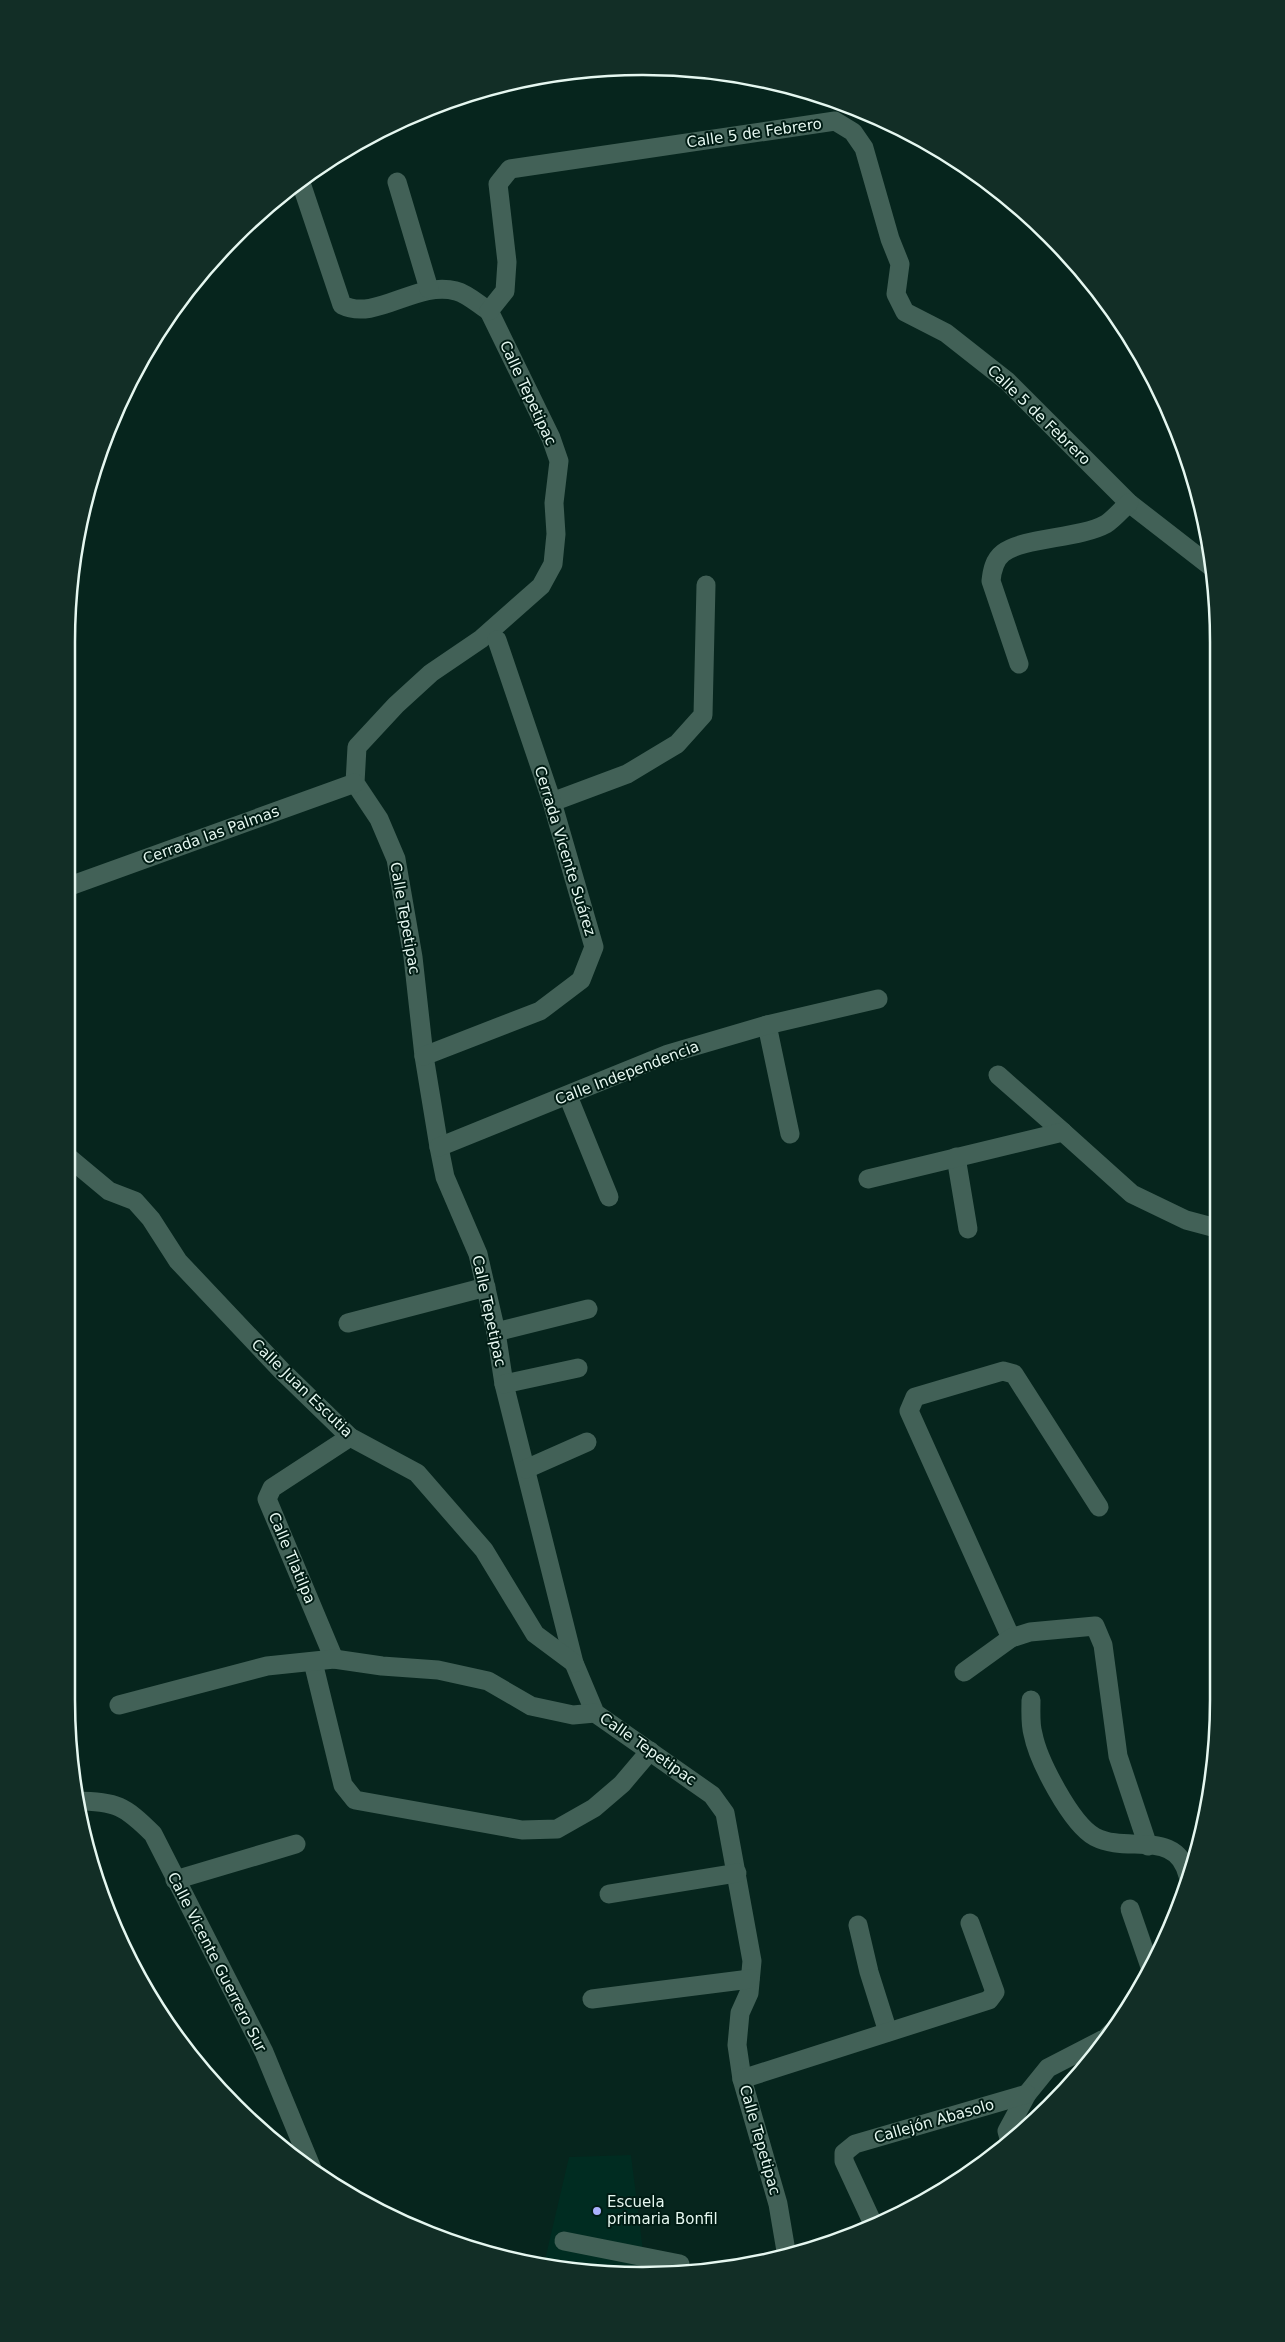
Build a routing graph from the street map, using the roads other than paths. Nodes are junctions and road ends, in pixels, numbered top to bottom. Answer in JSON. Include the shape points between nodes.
{"nodes":[{"id":1,"x":397,"y":182,"type":"dead end"},
{"id":2,"x":303,"y":188,"type":"edge"},
{"id":3,"x":429,"y":289,"type":"junction"},
{"id":4,"x":489,"y":311,"type":"junction"},
{"id":5,"x":1129,"y":503,"type":"junction"},
{"id":6,"x":1204,"y":561,"type":"edge"},
{"id":7,"x":706,"y":585,"type":"dead end"},
{"id":8,"x":497,"y":640,"type":"dead end"},
{"id":9,"x":1019,"y":664,"type":"dead end"},
{"id":10,"x":355,"y":783,"type":"junction"},
{"id":11,"x":552,"y":802,"type":"junction"},
{"id":12,"x":75,"y":884,"type":"edge"},
{"id":13,"x":878,"y":999,"type":"dead end"},
{"id":14,"x":767,"y":1025,"type":"junction"},
{"id":15,"x":424,"y":1056,"type":"junction"},
{"id":16,"x":998,"y":1075,"type":"dead end"},
{"id":17,"x":568,"y":1096,"type":"junction"},
{"id":18,"x":1063,"y":1132,"type":"junction"},
{"id":19,"x":790,"y":1134,"type":"dead end"},
{"id":20,"x":439,"y":1148,"type":"junction"},
{"id":21,"x":956,"y":1157,"type":"junction"},
{"id":22,"x":75,"y":1163,"type":"edge"},
{"id":23,"x":868,"y":1179,"type":"dead end"},
{"id":24,"x":609,"y":1197,"type":"dead end"},
{"id":25,"x":1210,"y":1226,"type":"edge"},
{"id":26,"x":968,"y":1229,"type":"dead end"},
{"id":27,"x":486,"y":1287,"type":"junction"},
{"id":28,"x":588,"y":1309,"type":"dead end"},
{"id":29,"x":348,"y":1323,"type":"dead end"},
{"id":30,"x":496,"y":1332,"type":"junction"},
{"id":31,"x":578,"y":1368,"type":"dead end"},
{"id":32,"x":504,"y":1384,"type":"junction"},
{"id":33,"x":350,"y":1437,"type":"junction"},
{"id":34,"x":587,"y":1442,"type":"dead end"},
{"id":35,"x":526,"y":1469,"type":"junction"},
{"id":36,"x":1099,"y":1507,"type":"dead end"},
{"id":37,"x":1011,"y":1638,"type":"junction"},
{"id":38,"x":334,"y":1659,"type":"junction"},
{"id":39,"x":313,"y":1662,"type":"junction"},
{"id":40,"x":574,"y":1663,"type":"junction"},
{"id":41,"x":964,"y":1672,"type":"dead end"},
{"id":42,"x":1031,"y":1700,"type":"dead end"},
{"id":43,"x":120,"y":1705,"type":"dead end"},
{"id":44,"x":595,"y":1713,"type":"junction"},
{"id":45,"x":650,"y":1751,"type":"junction"},
{"id":46,"x":84,"y":1801,"type":"edge"},
{"id":47,"x":296,"y":1844,"type":"dead end"},
{"id":48,"x":1148,"y":1846,"type":"junction"},
{"id":49,"x":1185,"y":1865,"type":"edge"},
{"id":50,"x":737,"y":1873,"type":"junction"},
{"id":51,"x":175,"y":1880,"type":"junction"},
{"id":52,"x":609,"y":1894,"type":"dead end"},
{"id":53,"x":1130,"y":1910,"type":"dead end"},
{"id":54,"x":970,"y":1923,"type":"dead end"},
{"id":55,"x":858,"y":1925,"type":"dead end"},
{"id":56,"x":1147,"y":1958,"type":"edge"},
{"id":57,"x":750,"y":1979,"type":"junction"},
{"id":58,"x":592,"y":1999,"type":"dead end"},
{"id":59,"x":888,"y":2032,"type":"junction"},
{"id":60,"x":1093,"y":2045,"type":"edge"},
{"id":61,"x":742,"y":2079,"type":"junction"},
{"id":62,"x":1027,"y":2094,"type":"junction"},
{"id":63,"x":1008,"y":2134,"type":"edge"},
{"id":64,"x":307,"y":2157,"type":"edge"},
{"id":65,"x":871,"y":2219,"type":"edge"},
{"id":66,"x":564,"y":2241,"type":"dead end"},
{"id":67,"x":786,"y":2249,"type":"edge"},
{"id":68,"x":680,"y":2265,"type":"edge"}],
"edges":[{"from":1,"to":3,"type":"street"},
{"from":2,"to":3,"type":"street","via":[[342,305],[350,310],[362,310]]},
{"from":3,"to":4,"type":"street","via":[[459,291]]},
{"from":4,"to":5,"type":"street","name":"Calle 5 de Febrero","via":[[505,291],[507,262],[498,184],[510,169],[835,121],[853,132],[864,148],[900,264],[896,294],[905,312],[946,333],[1007,381]]},
{"from":4,"to":10,"type":"street","name":"Calle Tepetipac","via":[[559,461],[554,503],[556,534],[553,564],[541,586],[480,639],[431,673],[357,747]]},
{"from":5,"to":6,"type":"street","name":"Calle 5 de Febrero"},
{"from":5,"to":9,"type":"street","via":[[1107,523],[1077,534],[1019,546],[1002,553],[993,566],[991,581]]},
{"from":7,"to":11,"type":"street","via":[[703,715],[677,744],[627,774]]},
{"from":8,"to":11,"type":"street","name":"Cerrada Vicente Suárez"},
{"from":10,"to":12,"type":"street","name":"Cerrada las Palmas"},
{"from":10,"to":15,"type":"street","name":"Calle Tepetipac","via":[[379,819],[396,859],[413,957]]},
{"from":11,"to":15,"type":"street","name":"Cerrada Vicente Suárez","via":[[594,947],[581,980],[540,1011]]},
{"from":13,"to":14,"type":"street","name":"Calle Independencia"},
{"from":14,"to":17,"type":"street","name":"Calle Independencia","via":[[668,1054]]},
{"from":14,"to":19,"type":"street"},
{"from":15,"to":20,"type":"street","name":"Calle Tepetipac"},
{"from":16,"to":18,"type":"street"},
{"from":17,"to":20,"type":"street","name":"Calle Independencia"},
{"from":17,"to":24,"type":"street"},
{"from":18,"to":21,"type":"street"},
{"from":18,"to":25,"type":"street","via":[[1132,1194],[1186,1220]]},
{"from":20,"to":27,"type":"street","name":"Calle Tepetipac","via":[[445,1177],[478,1254]]},
{"from":21,"to":23,"type":"street"},
{"from":21,"to":26,"type":"street"},
{"from":22,"to":33,"type":"street","name":"Calle Juan Escutia","via":[[109,1191],[135,1201],[152,1219],[178,1261],[282,1371]]},
{"from":27,"to":29,"type":"street"},
{"from":27,"to":30,"type":"street","name":"Calle Tepetipac"},
{"from":28,"to":30,"type":"street"},
{"from":30,"to":32,"type":"street","name":"Calle Tepetipac"},
{"from":31,"to":32,"type":"street"},
{"from":32,"to":35,"type":"street","name":"Calle Tepetipac"},
{"from":33,"to":38,"type":"street","name":"Calle Tlatilpa","via":[[272,1488],[267,1499]]},
{"from":33,"to":40,"type":"street","name":"Calle Juan Escutia","via":[[417,1473],[484,1550],[535,1634]]},
{"from":34,"to":35,"type":"street"},
{"from":35,"to":40,"type":"street","name":"Calle Tepetipac"},
{"from":36,"to":37,"type":"street","via":[[1014,1374],[1003,1371],[915,1397],[909,1411]]},
{"from":37,"to":41,"type":"street"},
{"from":37,"to":48,"type":"street","via":[[1030,1632],[1095,1626],[1103,1645],[1118,1756]]},
{"from":38,"to":39,"type":"street"},
{"from":38,"to":44,"type":"street","via":[[438,1670],[488,1682],[531,1706],[573,1715]]},
{"from":39,"to":43,"type":"street","via":[[267,1666]]},
{"from":39,"to":45,"type":"street","via":[[343,1786],[355,1800],[522,1830],[557,1829],[594,1808],[622,1784]]},
{"from":40,"to":44,"type":"street","name":"Calle Tepetipac"},
{"from":42,"to":48,"type":"street","via":[[1032,1734],[1044,1770],[1070,1811],[1094,1836],[1117,1843]]},
{"from":44,"to":45,"type":"street","name":"Calle Tepetipac"},
{"from":45,"to":50,"type":"street","name":"Calle Tepetipac","via":[[712,1795],[724,1813]]},
{"from":46,"to":51,"type":"street","name":"Calle Vicente Guerrero Sur","via":[[106,1801],[131,1812],[153,1834]]},
{"from":47,"to":51,"type":"street"},
{"from":48,"to":49,"type":"street","via":[[1173,1850]]},
{"from":50,"to":52,"type":"street"},
{"from":50,"to":57,"type":"street","name":"Calle Tepetipac","via":[[752,1961]]},
{"from":51,"to":64,"type":"street","name":"Calle Vicente Guerrero Sur","via":[[264,2052]]},
{"from":53,"to":56,"type":"street"},
{"from":54,"to":59,"type":"street","via":[[995,1992],[989,2000]]},
{"from":55,"to":59,"type":"street"},
{"from":57,"to":58,"type":"street"},
{"from":57,"to":61,"type":"street","name":"Calle Tepetipac","via":[[740,2013],[737,2045]]},
{"from":59,"to":61,"type":"street"},
{"from":60,"to":62,"type":"street","via":[[1048,2068]]},
{"from":61,"to":67,"type":"street","name":"Calle Tepetipac","via":[[778,2204]]},
{"from":62,"to":63,"type":"street"},
{"from":62,"to":65,"type":"street","name":"Callejón Abasolo","via":[[855,2144],[844,2153],[844,2161]]},
{"from":66,"to":68,"type":"street"}]}
